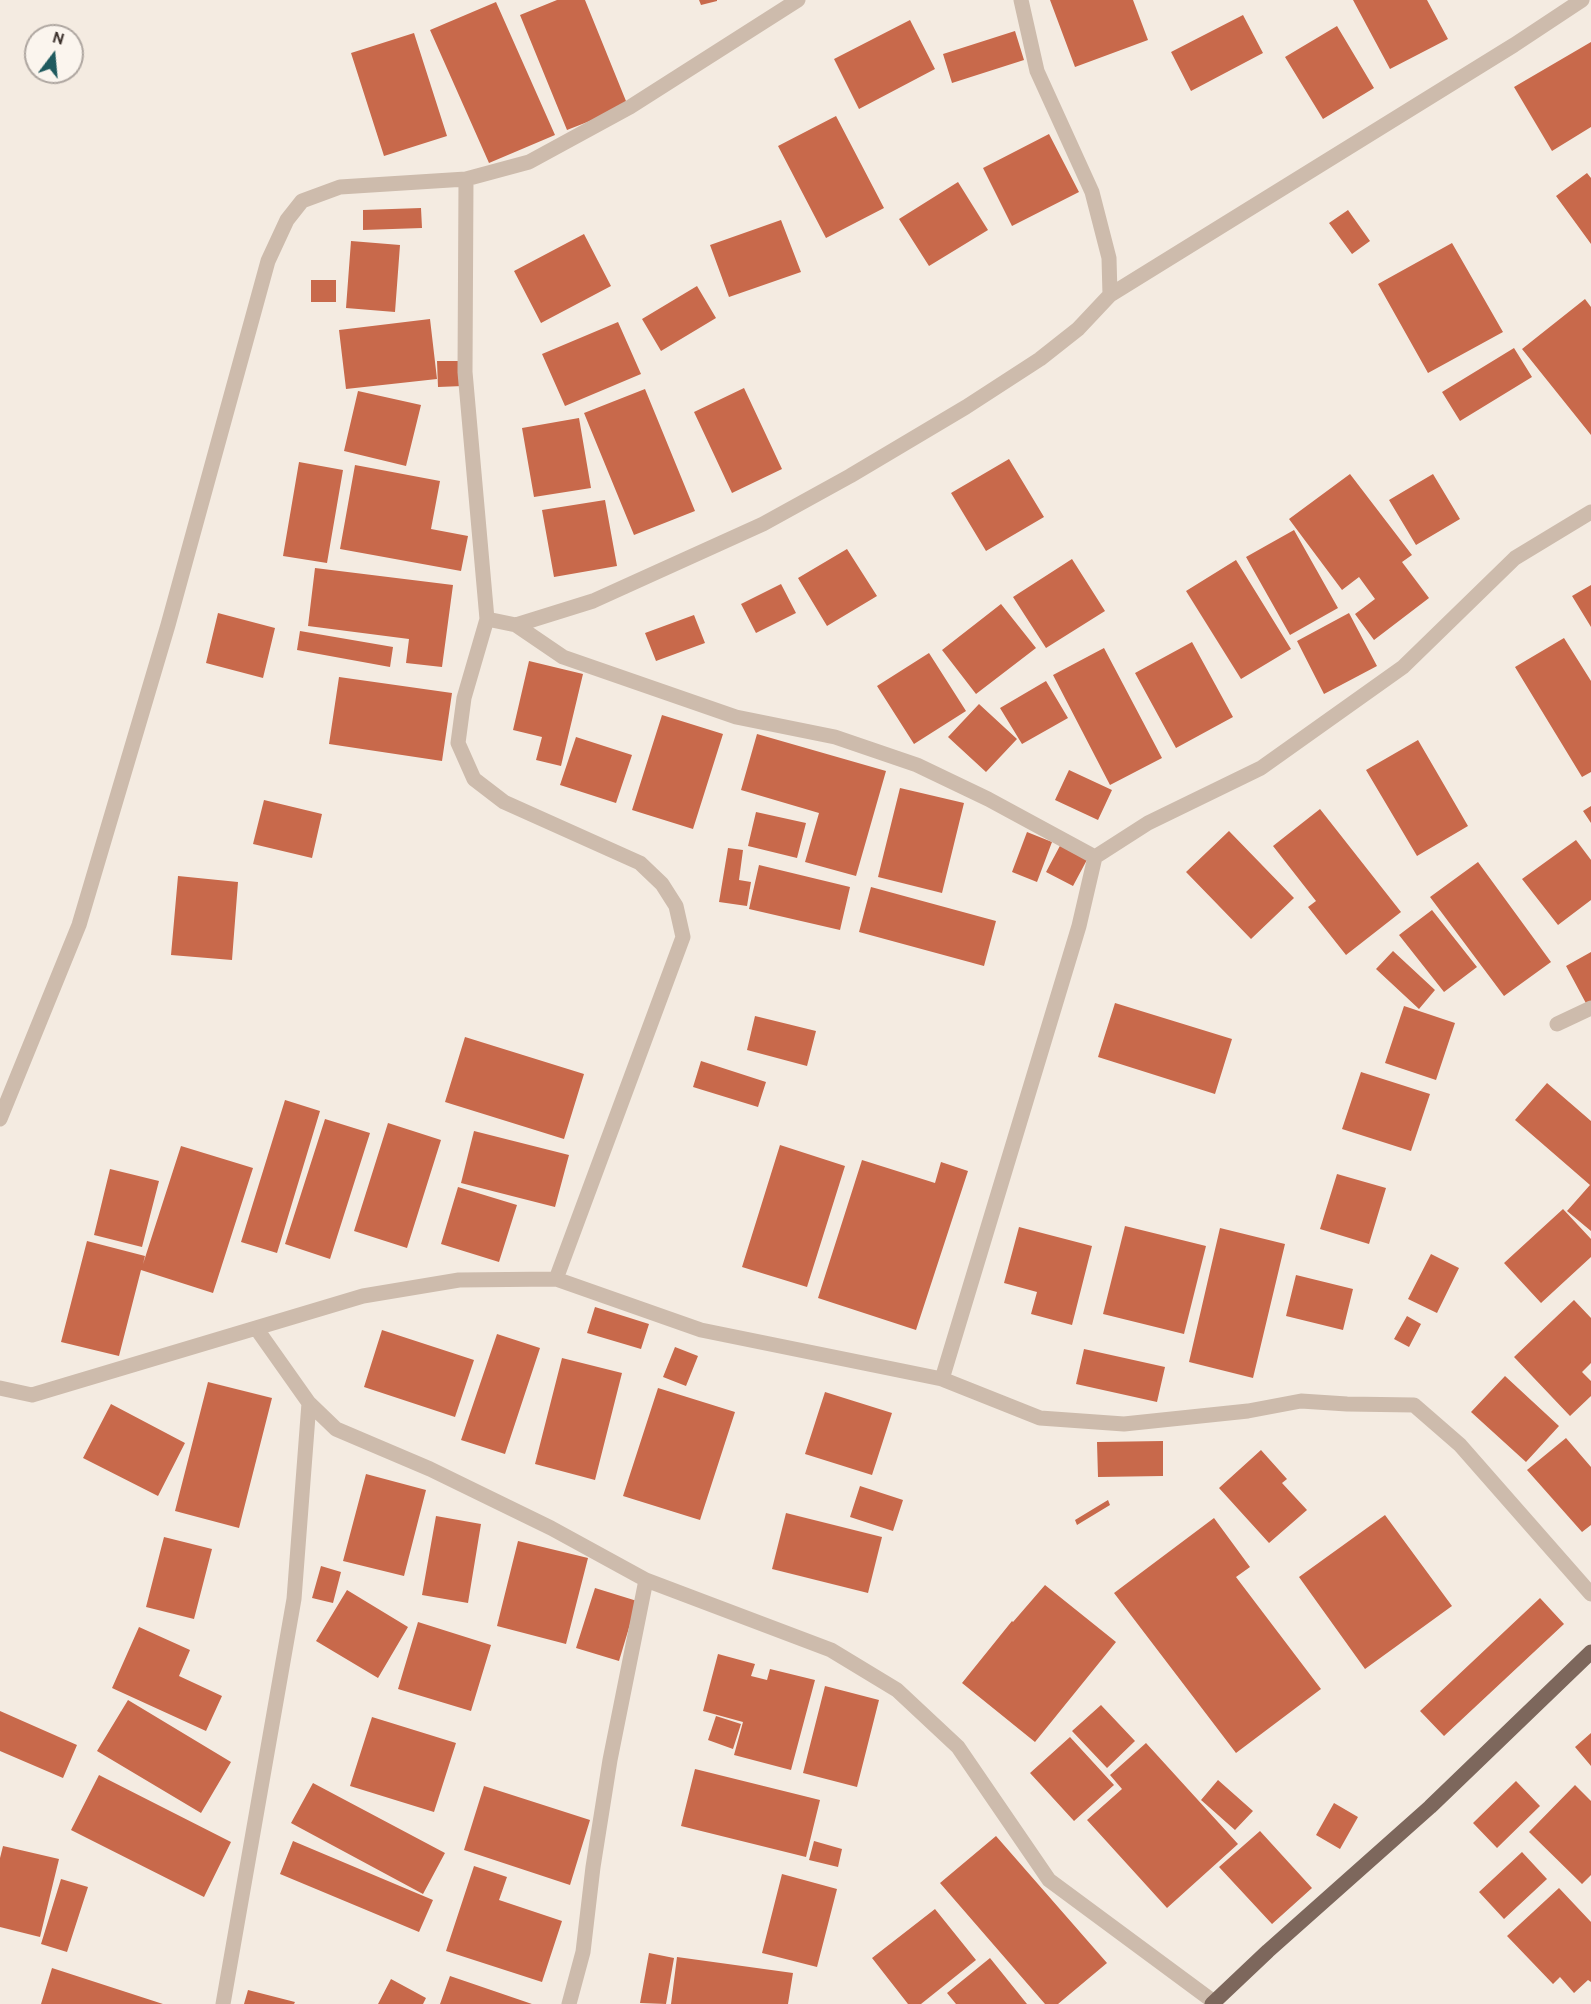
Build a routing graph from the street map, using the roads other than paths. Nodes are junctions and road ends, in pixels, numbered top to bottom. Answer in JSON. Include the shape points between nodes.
{"nodes":[{"id":1,"x":798,"y":0,"type":"edge"},
{"id":2,"x":1021,"y":0,"type":"edge"},
{"id":3,"x":1582,"y":0,"type":"edge"},
{"id":4,"x":466,"y":179,"type":"junction"},
{"id":5,"x":1110,"y":295,"type":"junction"},
{"id":6,"x":1591,"y":512,"type":"edge"},
{"id":7,"x":487,"y":618,"type":"junction"},
{"id":8,"x":516,"y":625,"type":"junction"},
{"id":9,"x":1095,"y":857,"type":"junction"},
{"id":10,"x":1591,"y":1008,"type":"edge"},
{"id":11,"x":1557,"y":1024,"type":"dead end"},
{"id":12,"x":0,"y":1119,"type":"edge"},
{"id":13,"x":556,"y":1279,"type":"junction"},
{"id":14,"x":256,"y":1328,"type":"junction"},
{"id":15,"x":942,"y":1379,"type":"junction"},
{"id":16,"x":0,"y":1388,"type":"edge"},
{"id":17,"x":309,"y":1404,"type":"junction"},
{"id":18,"x":646,"y":1580,"type":"junction"},
{"id":19,"x":1591,"y":1594,"type":"edge"},
{"id":20,"x":1591,"y":1652,"type":"edge"},
{"id":21,"x":1213,"y":2003,"type":"edge"},
{"id":22,"x":223,"y":2004,"type":"edge"},
{"id":23,"x":568,"y":2004,"type":"edge"}],
"edges":[{"from":1,"to":4,"type":"street","via":[[630,107],[529,162]]},
{"from":2,"to":5,"type":"street","via":[[1037,71],[1092,192],[1109,258]]},
{"from":3,"to":5,"type":"street"},
{"from":4,"to":7,"type":"street","via":[[465,372]]},
{"from":4,"to":12,"type":"street","via":[[340,188],[302,201],[287,220],[268,261],[168,625],[78,925]]},
{"from":5,"to":8,"type":"street","via":[[1078,329],[1040,359],[840,482],[763,524],[593,601]]},
{"from":6,"to":9,"type":"street","via":[[1515,558],[1403,667],[1261,768],[1148,823]]},
{"from":7,"to":8,"type":"street"},
{"from":7,"to":13,"type":"street","via":[[464,698],[458,743],[474,779],[504,802],[640,863],[662,884],[676,906],[683,937]]},
{"from":8,"to":9,"type":"street","via":[[563,657],[736,717],[835,737],[917,765]]},
{"from":9,"to":15,"type":"street","via":[[1079,926]]},
{"from":10,"to":11,"type":"street"},
{"from":13,"to":14,"type":"street","via":[[459,1280],[416,1287],[363,1296]]},
{"from":13,"to":15,"type":"street","via":[[701,1330]]},
{"from":14,"to":16,"type":"street","via":[[32,1395]]},
{"from":14,"to":17,"type":"street"},
{"from":15,"to":19,"type":"street","via":[[1040,1418],[1124,1424],[1248,1411],[1301,1401],[1414,1405],[1460,1445]]},
{"from":17,"to":18,"type":"street","via":[[336,1429],[430,1469]]},
{"from":17,"to":22,"type":"street","via":[[294,1599]]},
{"from":18,"to":21,"type":"street","via":[[831,1650],[897,1690],[958,1747],[1049,1880]]},
{"from":18,"to":23,"type":"street","via":[[610,1760],[583,1953]]},
{"from":20,"to":21,"type":"main road","via":[[1430,1807]]}]}
